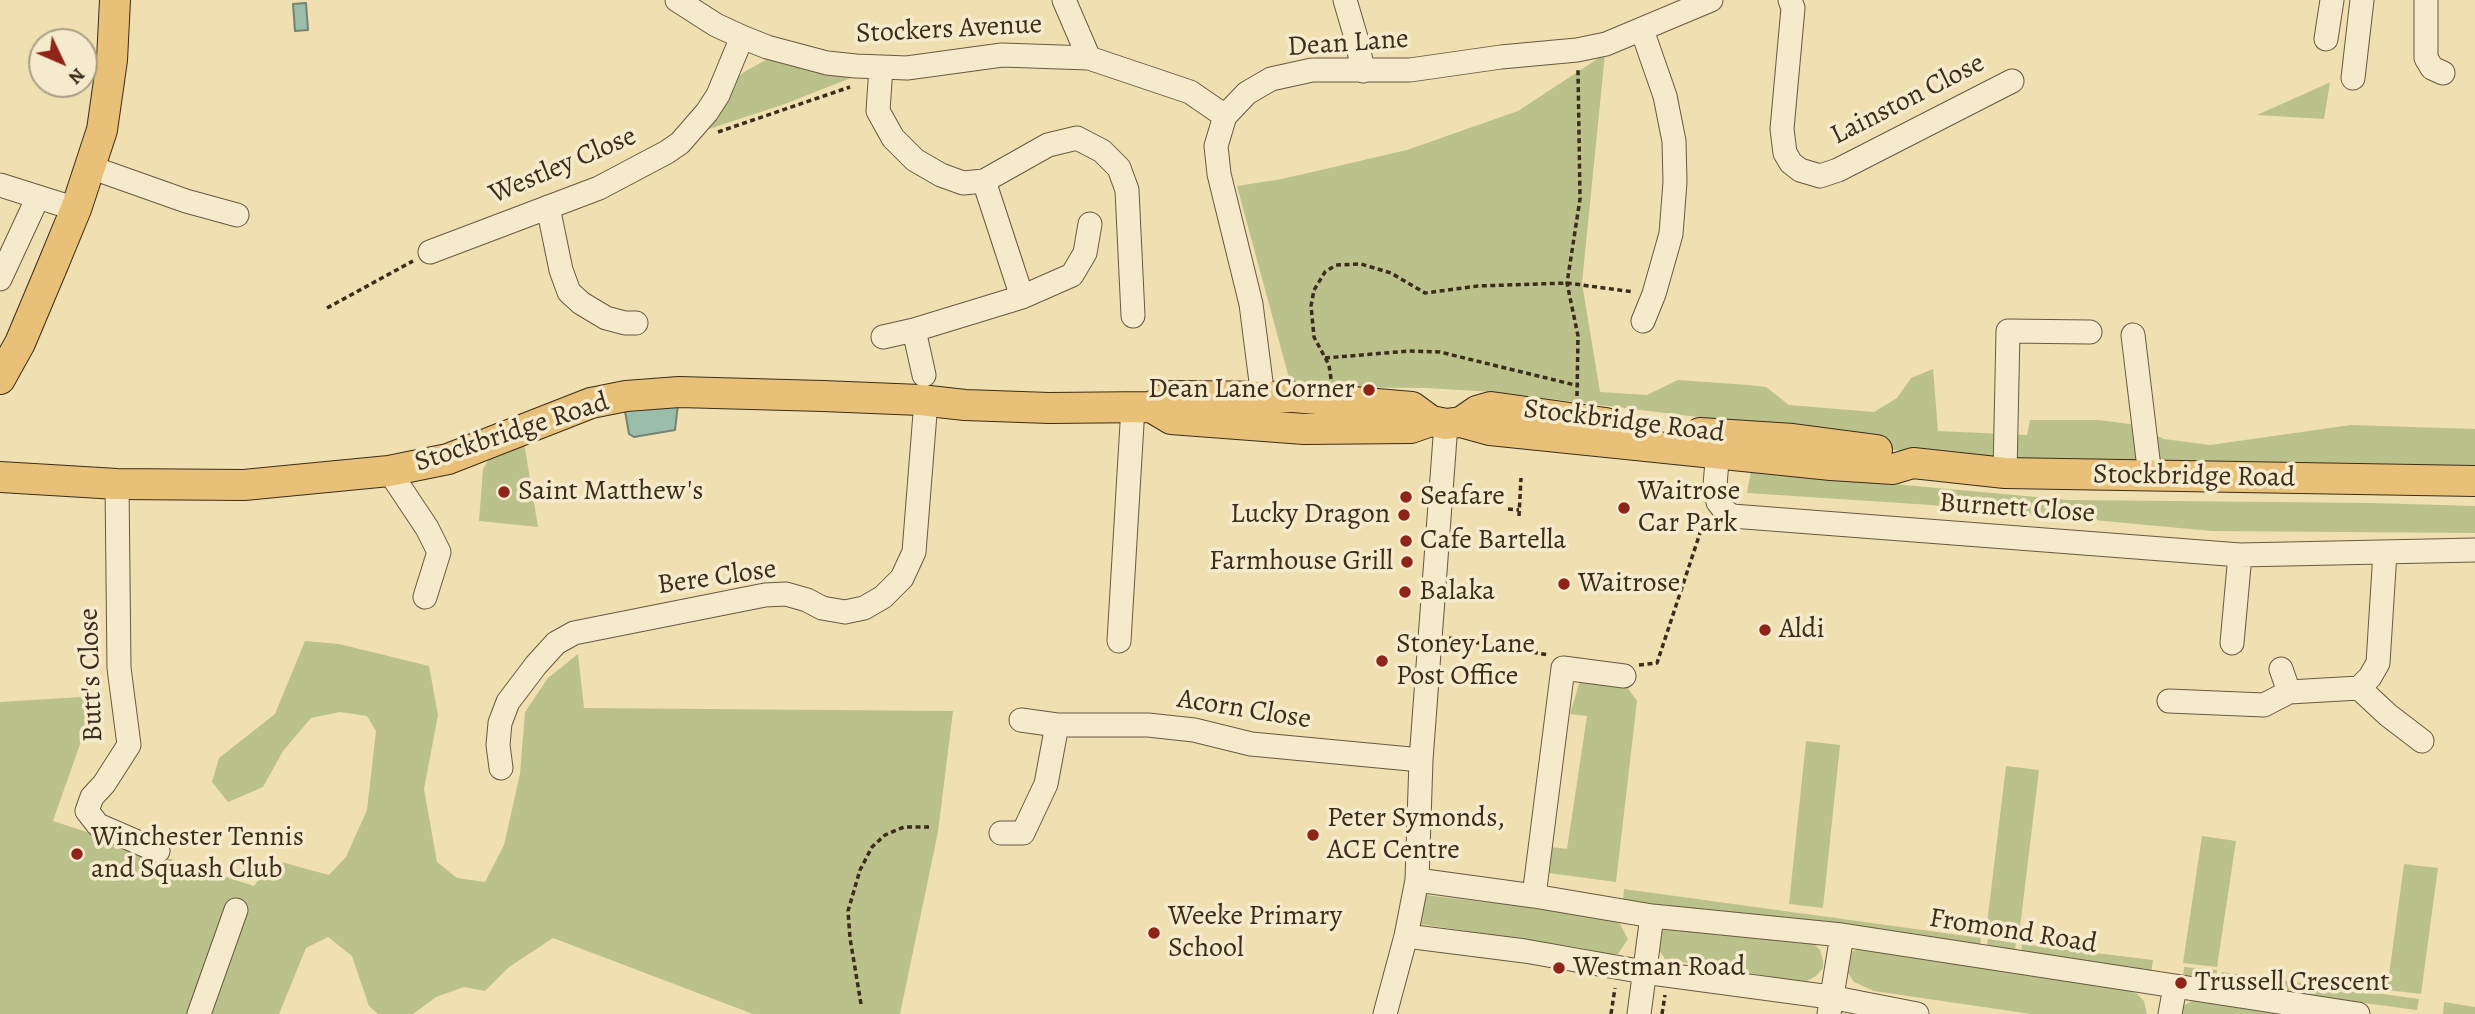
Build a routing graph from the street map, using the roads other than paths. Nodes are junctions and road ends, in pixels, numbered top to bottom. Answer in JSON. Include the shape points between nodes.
{"nodes":[{"id":1,"x":115,"y":0,"type":"edge"},
{"id":2,"x":677,"y":0,"type":"edge"},
{"id":3,"x":1064,"y":0,"type":"edge"},
{"id":4,"x":1345,"y":0,"type":"edge"},
{"id":5,"x":1711,"y":0,"type":"edge"},
{"id":6,"x":1790,"y":0,"type":"edge"},
{"id":7,"x":2332,"y":0,"type":"edge"},
{"id":8,"x":2362,"y":0,"type":"edge"},
{"id":9,"x":2426,"y":0,"type":"edge"},
{"id":10,"x":1642,"y":30,"type":"junction"},
{"id":11,"x":742,"y":37,"type":"junction"},
{"id":12,"x":2326,"y":39,"type":"dead end"},
{"id":13,"x":1089,"y":58,"type":"junction"},
{"id":14,"x":881,"y":67,"type":"junction"},
{"id":15,"x":1363,"y":71,"type":"junction"},
{"id":16,"x":2443,"y":73,"type":"dead end"},
{"id":17,"x":2353,"y":78,"type":"dead end"},
{"id":18,"x":2012,"y":81,"type":"dead end"},
{"id":19,"x":1225,"y":116,"type":"junction"},
{"id":20,"x":90,"y":167,"type":"junction"},
{"id":21,"x":984,"y":181,"type":"junction"},
{"id":22,"x":0,"y":185,"type":"edge"},
{"id":23,"x":38,"y":197,"type":"junction"},
{"id":24,"x":548,"y":208,"type":"junction"},
{"id":25,"x":76,"y":209,"type":"junction"},
{"id":26,"x":237,"y":215,"type":"dead end"},
{"id":27,"x":1090,"y":224,"type":"dead end"},
{"id":28,"x":430,"y":252,"type":"road end"},
{"id":29,"x":0,"y":279,"type":"edge"},
{"id":30,"x":1022,"y":297,"type":"junction"},
{"id":31,"x":1133,"y":316,"type":"dead end"},
{"id":32,"x":1643,"y":321,"type":"dead end"},
{"id":33,"x":636,"y":323,"type":"dead end"},
{"id":34,"x":914,"y":330,"type":"junction"},
{"id":35,"x":2090,"y":332,"type":"dead end"},
{"id":36,"x":2133,"y":335,"type":"dead end"},
{"id":37,"x":883,"y":337,"type":"dead end"},
{"id":38,"x":0,"y":379,"type":"edge"},
{"id":39,"x":925,"y":388,"type":"junction"},
{"id":40,"x":1262,"y":396,"type":"junction"},
{"id":41,"x":1142,"y":407,"type":"junction"},
{"id":42,"x":1446,"y":422,"type":"junction"},
{"id":43,"x":1262,"y":426,"type":"junction"},
{"id":44,"x":1718,"y":445,"type":"junction"},
{"id":45,"x":389,"y":471,"type":"junction"},
{"id":46,"x":2005,"y":473,"type":"junction"},
{"id":47,"x":2150,"y":476,"type":"junction"},
{"id":48,"x":0,"y":477,"type":"edge"},
{"id":49,"x":2475,"y":481,"type":"edge"},
{"id":50,"x":117,"y":484,"type":"junction"},
{"id":51,"x":2475,"y":550,"type":"edge"},
{"id":52,"x":2385,"y":552,"type":"junction"},
{"id":53,"x":2241,"y":555,"type":"junction"},
{"id":54,"x":425,"y":597,"type":"dead end"},
{"id":55,"x":1119,"y":641,"type":"dead end"},
{"id":56,"x":2232,"y":643,"type":"dead end"},
{"id":57,"x":2281,"y":669,"type":"dead end"},
{"id":58,"x":1630,"y":671,"type":"road end"},
{"id":59,"x":2359,"y":688,"type":"junction"},
{"id":60,"x":2289,"y":692,"type":"junction"},
{"id":61,"x":2169,"y":701,"type":"dead end"},
{"id":62,"x":1021,"y":720,"type":"dead end"},
{"id":63,"x":1057,"y":725,"type":"junction"},
{"id":64,"x":2422,"y":741,"type":"dead end"},
{"id":65,"x":1421,"y":760,"type":"junction"},
{"id":66,"x":501,"y":768,"type":"dead end"},
{"id":67,"x":1000,"y":833,"type":"dead end"},
{"id":68,"x":158,"y":851,"type":"dead end"},
{"id":69,"x":1417,"y":880,"type":"junction"},
{"id":70,"x":1534,"y":896,"type":"junction"},
{"id":71,"x":236,"y":910,"type":"dead end"},
{"id":72,"x":1652,"y":916,"type":"junction"},
{"id":73,"x":1842,"y":935,"type":"junction"},
{"id":74,"x":1406,"y":936,"type":"junction"},
{"id":75,"x":1644,"y":972,"type":"junction"},
{"id":76,"x":2175,"y":987,"type":"junction"},
{"id":77,"x":1830,"y":1005,"type":"edge"},
{"id":78,"x":199,"y":1014,"type":"edge"},
{"id":79,"x":1385,"y":1014,"type":"edge"},
{"id":80,"x":1639,"y":1014,"type":"edge"},
{"id":81,"x":1917,"y":1014,"type":"edge"},
{"id":82,"x":2170,"y":1014,"type":"edge"},
{"id":83,"x":2358,"y":1014,"type":"edge"}],
"edges":[{"from":1,"to":20,"type":"main road","via":[[102,130]]},
{"from":2,"to":11,"type":"street","name":"Stockers Avenue"},
{"from":3,"to":13,"type":"street"},
{"from":4,"to":15,"type":"street"},
{"from":5,"to":10,"type":"street","name":"Dean Lane"},
{"from":6,"to":18,"type":"street","name":"Lainston Close","via":[[1782,129],[1786,153],[1800,170],[1820,176],[1838,170]]},
{"from":7,"to":12,"type":"street"},
{"from":8,"to":17,"type":"street"},
{"from":9,"to":16,"type":"street","via":[[2426,58],[2432,68]]},
{"from":10,"to":15,"type":"street","name":"Dean Lane","via":[[1577,50],[1410,70]]},
{"from":10,"to":32,"type":"street","via":[[1665,96],[1674,141],[1675,183],[1671,234]]},
{"from":11,"to":14,"type":"street","name":"Stockers Avenue","via":[[827,62]]},
{"from":11,"to":24,"type":"street","name":"Westley Close","via":[[718,94],[680,143],[599,188]]},
{"from":13,"to":14,"type":"street","name":"Stockers Avenue","via":[[1002,55],[907,68]]},
{"from":13,"to":19,"type":"street","name":"Stockers Avenue","via":[[1190,92]]},
{"from":14,"to":21,"type":"street","via":[[878,111],[892,138],[915,160],[941,175],[963,183]]},
{"from":15,"to":19,"type":"street","name":"Dean Lane","via":[[1312,70],[1270,79],[1247,93]]},
{"from":19,"to":40,"type":"street","via":[[1216,146],[1219,174],[1251,304]]},
{"from":20,"to":25,"type":"main road"},
{"from":20,"to":26,"type":"street"},
{"from":21,"to":30,"type":"street"},
{"from":21,"to":31,"type":"street","via":[[1048,145],[1077,138],[1102,151],[1119,168],[1127,190]]},
{"from":22,"to":23,"type":"street"},
{"from":23,"to":25,"type":"street"},
{"from":23,"to":29,"type":"street"},
{"from":24,"to":28,"type":"street","name":"Westley Close"},
{"from":24,"to":33,"type":"street","via":[[569,292],[606,318]]},
{"from":25,"to":38,"type":"main road","via":[[20,343]]},
{"from":27,"to":30,"type":"street","via":[[1085,253],[1072,275]]},
{"from":30,"to":34,"type":"street"},
{"from":34,"to":37,"type":"street"},
{"from":34,"to":39,"type":"street","name":"Bere Close"},
{"from":35,"to":46,"type":"street","via":[[2008,331]]},
{"from":36,"to":47,"type":"street"},
{"from":39,"to":41,"type":"main road","name":"Stockbridge Road","via":[[965,405]]},
{"from":39,"to":45,"type":"main road","name":"Stockbridge Road","via":[[626,396],[591,403],[448,459]]},
{"from":39,"to":66,"type":"street","name":"Bere Close","via":[[914,552],[902,578],[883,597],[845,612],[786,594],[765,596],[574,633],[556,643],[508,702],[500,723]]},
{"from":40,"to":41,"type":"main road","name":"Stockbridge Road","via":[[1171,396]]},
{"from":40,"to":42,"type":"main road","name":"Stockbridge Road","via":[[1412,407]]},
{"from":40,"to":43,"type":"street"},
{"from":41,"to":43,"type":"main road","name":"Stockbridge Road","via":[[1171,419]]},
{"from":41,"to":55,"type":"street"},
{"from":42,"to":43,"type":"main road","name":"Stockbridge Road","via":[[1411,428]]},
{"from":42,"to":44,"type":"main road","name":"Stockbridge Road","via":[[1491,407],[1580,429]]},
{"from":42,"to":65,"type":"street"},
{"from":44,"to":46,"type":"main road","name":"Stockbridge Road","via":[[1893,469],[1913,463]]},
{"from":44,"to":53,"type":"street","name":"Burnett Close","via":[[1718,502],[1732,516]]},
{"from":45,"to":50,"type":"main road","name":"Stockbridge Road","via":[[244,485]]},
{"from":45,"to":54,"type":"street","via":[[439,552]]},
{"from":46,"to":47,"type":"main road","name":"Stockbridge Road"},
{"from":47,"to":49,"type":"main road","name":"Stockbridge Road"},
{"from":48,"to":50,"type":"main road","name":"Stockbridge Road"},
{"from":50,"to":68,"type":"street","name":"Butt's Close","via":[[119,668],[129,745],[87,811],[98,825]]},
{"from":51,"to":52,"type":"street","name":"Burnett Close"},
{"from":52,"to":53,"type":"street","name":"Burnett Close"},
{"from":52,"to":59,"type":"street","via":[[2378,663]]},
{"from":53,"to":56,"type":"street"},
{"from":57,"to":60,"type":"street"},
{"from":58,"to":70,"type":"street","via":[[1563,668]]},
{"from":59,"to":60,"type":"street"},
{"from":59,"to":64,"type":"street"},
{"from":60,"to":61,"type":"street","via":[[2264,705]]},
{"from":62,"to":63,"type":"street","name":"Acorn Close"},
{"from":63,"to":65,"type":"street","name":"Acorn Close","via":[[1194,730],[1349,765]]},
{"from":63,"to":67,"type":"street","via":[[1046,784],[1023,833]]},
{"from":65,"to":69,"type":"street"},
{"from":69,"to":70,"type":"street","name":"Fromond Road"},
{"from":69,"to":74,"type":"street"},
{"from":70,"to":72,"type":"street","name":"Fromond Road"},
{"from":71,"to":78,"type":"street"},
{"from":72,"to":73,"type":"street","name":"Fromond Road"},
{"from":72,"to":75,"type":"street"},
{"from":73,"to":76,"type":"street","name":"Fromond Road"},
{"from":73,"to":77,"type":"street"},
{"from":74,"to":75,"type":"street"},
{"from":74,"to":79,"type":"street"},
{"from":75,"to":77,"type":"street"},
{"from":75,"to":80,"type":"street"},
{"from":76,"to":82,"type":"street"},
{"from":76,"to":83,"type":"street","name":"Fromond Road"},
{"from":77,"to":81,"type":"street"}]}
